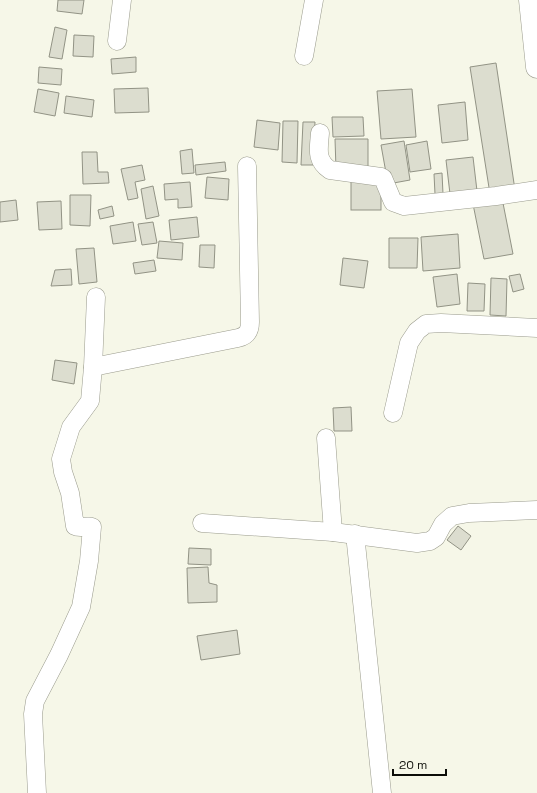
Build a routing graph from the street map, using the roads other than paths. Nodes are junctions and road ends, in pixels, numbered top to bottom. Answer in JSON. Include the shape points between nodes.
{"nodes":[{"id":1,"x":122,"y":0,"type":"edge"},
{"id":2,"x":314,"y":0,"type":"edge"},
{"id":3,"x":530,"y":0,"type":"edge"},
{"id":4,"x":117,"y":41,"type":"dead end"},
{"id":5,"x":304,"y":56,"type":"dead end"},
{"id":6,"x":537,"y":67,"type":"edge"},
{"id":7,"x":320,"y":133,"type":"dead end"},
{"id":8,"x":247,"y":166,"type":"dead end"},
{"id":9,"x":537,"y":190,"type":"edge"},
{"id":10,"x":96,"y":297,"type":"dead end"},
{"id":11,"x":537,"y":328,"type":"edge"},
{"id":12,"x":93,"y":367,"type":"junction"},
{"id":13,"x":393,"y":413,"type":"dead end"},
{"id":14,"x":326,"y":438,"type":"dead end"},
{"id":15,"x":537,"y":510,"type":"edge"},
{"id":16,"x":202,"y":523,"type":"dead end"},
{"id":17,"x":333,"y":532,"type":"junction"},
{"id":18,"x":355,"y":534,"type":"junction"},
{"id":19,"x":37,"y":793,"type":"edge"},
{"id":20,"x":382,"y":793,"type":"edge"}],
"edges":[{"from":1,"to":4,"type":"street"},
{"from":2,"to":5,"type":"street"},
{"from":3,"to":6,"type":"highway"},
{"from":7,"to":9,"type":"street","via":[[319,154],[324,166],[330,170],[383,178],[393,202],[404,206]]},
{"from":8,"to":12,"type":"street","via":[[249,331],[238,338]]},
{"from":10,"to":12,"type":"street"},
{"from":11,"to":13,"type":"street","via":[[426,324],[417,331],[409,344]]},
{"from":12,"to":19,"type":"street","via":[[90,401],[71,427],[61,462],[70,493],[75,526],[92,527],[89,561],[80,611],[35,701],[33,714]]},
{"from":14,"to":17,"type":"street"},
{"from":15,"to":18,"type":"street","via":[[452,516],[443,524],[436,537],[418,543]]},
{"from":16,"to":17,"type":"street"},
{"from":17,"to":18,"type":"street"},
{"from":18,"to":20,"type":"street"}]}
